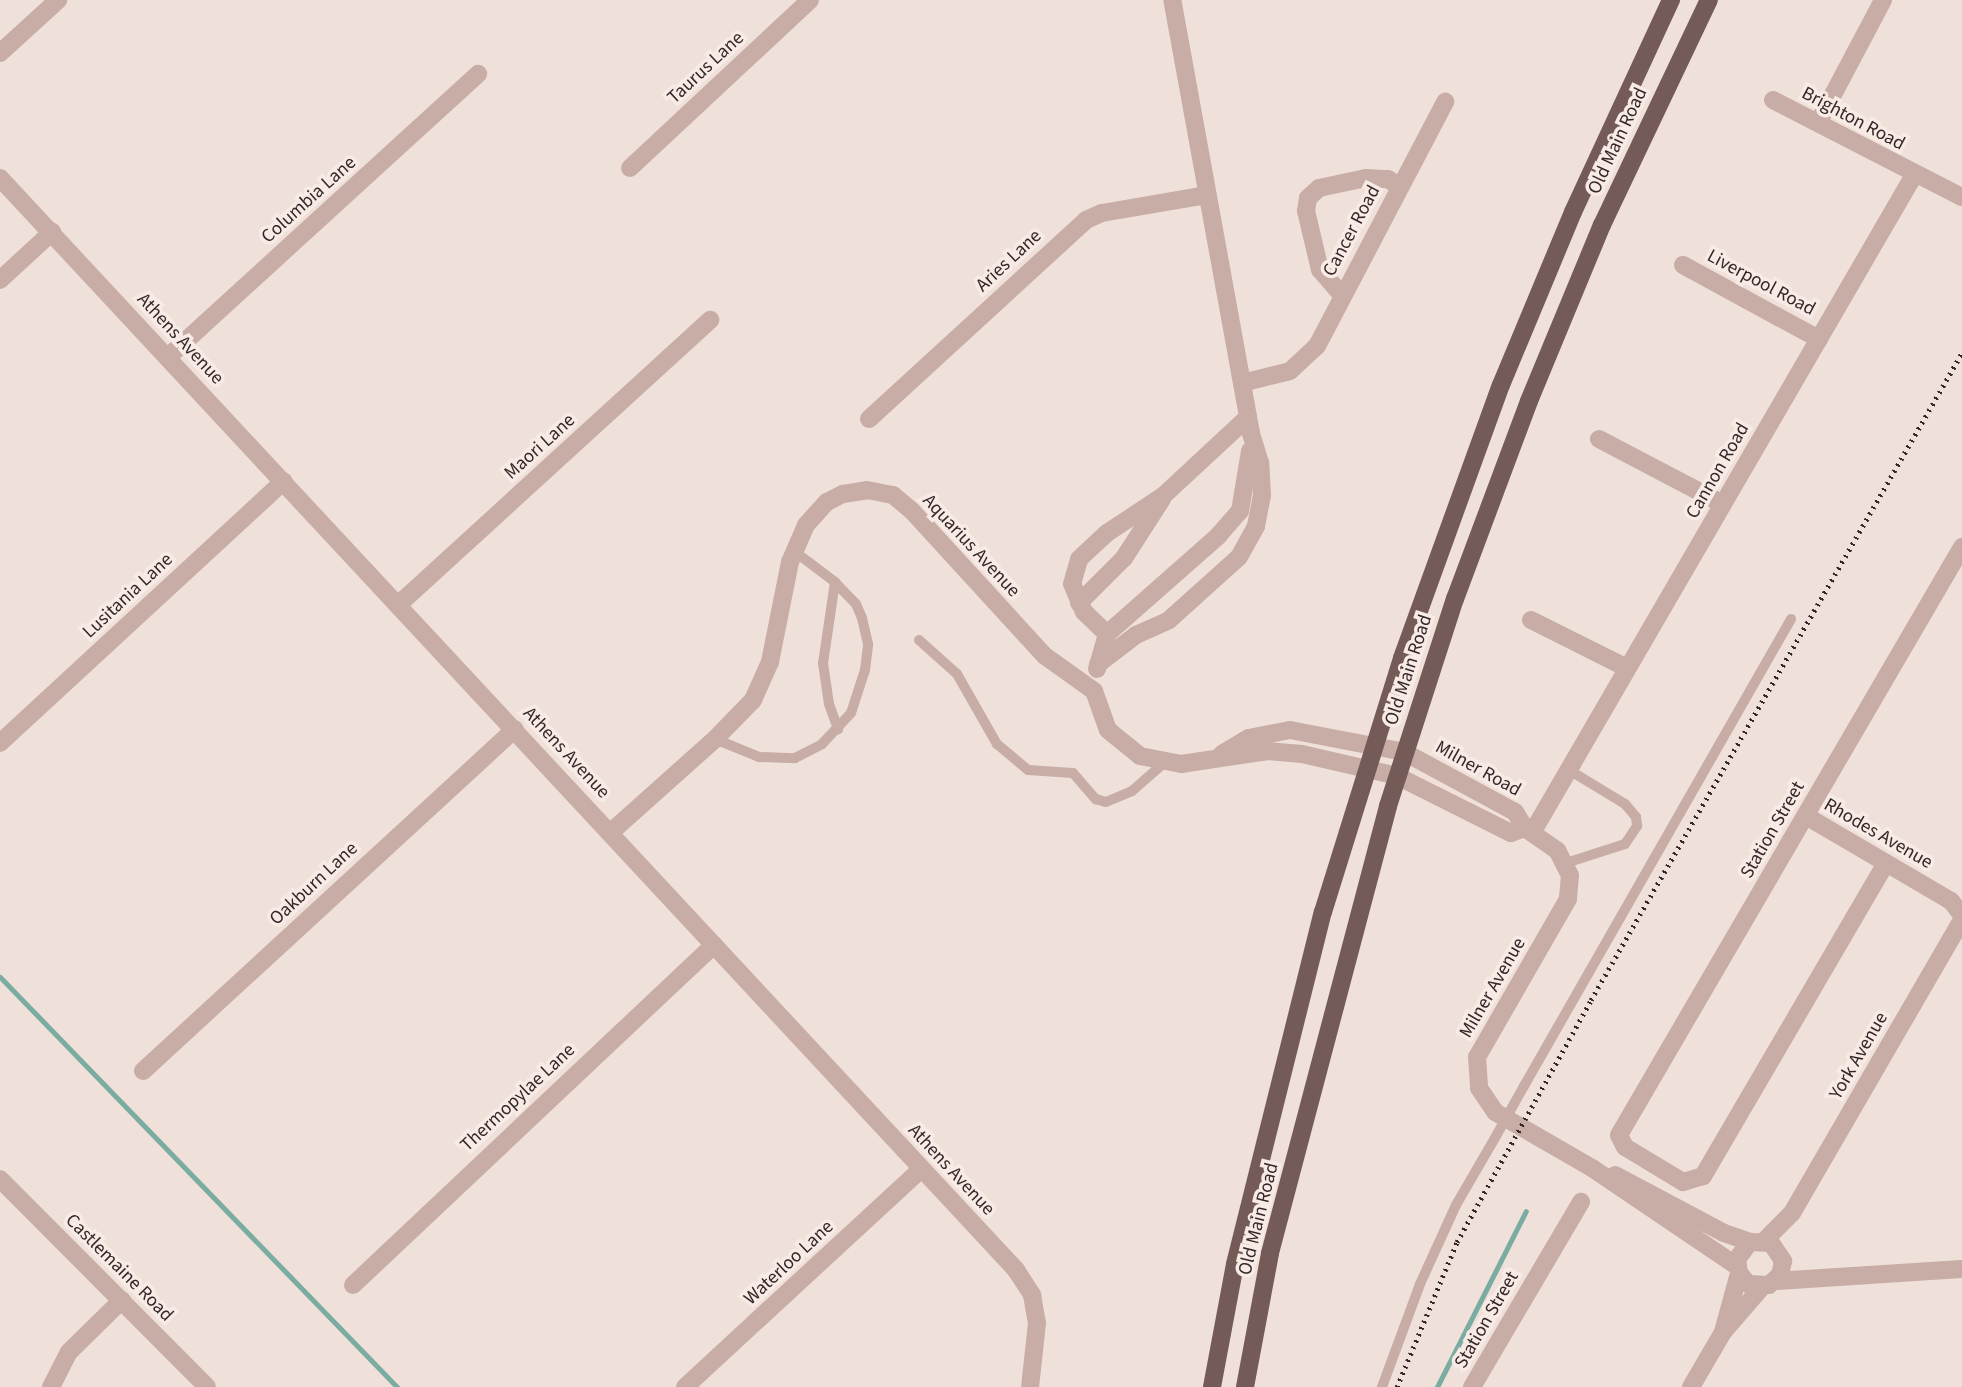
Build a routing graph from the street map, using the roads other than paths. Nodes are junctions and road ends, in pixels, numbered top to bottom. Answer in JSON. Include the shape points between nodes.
{"nodes":[{"id":1,"x":58,"y":0,"type":"edge"},
{"id":2,"x":810,"y":0,"type":"edge"},
{"id":3,"x":1172,"y":0,"type":"edge"},
{"id":4,"x":1671,"y":0,"type":"edge"},
{"id":5,"x":1709,"y":0,"type":"edge"},
{"id":6,"x":1883,"y":0,"type":"edge"},
{"id":7,"x":0,"y":53,"type":"edge"},
{"id":8,"x":478,"y":74,"type":"dead end"},
{"id":9,"x":1773,"y":100,"type":"dead end"},
{"id":10,"x":1445,"y":102,"type":"dead end"},
{"id":11,"x":1818,"y":123,"type":"junction"},
{"id":12,"x":630,"y":168,"type":"dead end"},
{"id":13,"x":1914,"y":175,"type":"junction"},
{"id":14,"x":0,"y":178,"type":"edge"},
{"id":15,"x":1400,"y":187,"type":"junction"},
{"id":16,"x":1207,"y":195,"type":"junction"},
{"id":17,"x":1962,"y":197,"type":"edge"},
{"id":18,"x":52,"y":232,"type":"junction"},
{"id":19,"x":1683,"y":265,"type":"dead end"},
{"id":20,"x":0,"y":281,"type":"edge"},
{"id":21,"x":1342,"y":295,"type":"junction"},
{"id":22,"x":710,"y":320,"type":"dead end"},
{"id":23,"x":1819,"y":339,"type":"junction"},
{"id":24,"x":168,"y":357,"type":"junction"},
{"id":25,"x":1242,"y":383,"type":"junction"},
{"id":26,"x":869,"y":419,"type":"dead end"},
{"id":27,"x":1249,"y":425,"type":"junction"},
{"id":28,"x":1599,"y":439,"type":"dead end"},
{"id":29,"x":284,"y":481,"type":"junction"},
{"id":30,"x":1163,"y":496,"type":"junction"},
{"id":31,"x":1723,"y":504,"type":"junction"},
{"id":32,"x":1962,"y":547,"type":"edge"},
{"id":33,"x":794,"y":551,"type":"junction"},
{"id":34,"x":835,"y":583,"type":"junction"},
{"id":35,"x":1079,"y":603,"type":"junction"},
{"id":36,"x":398,"y":605,"type":"junction"},
{"id":37,"x":1791,"y":619,"type":"dead end"},
{"id":38,"x":1531,"y":620,"type":"dead end"},
{"id":39,"x":1107,"y":634,"type":"junction"},
{"id":40,"x":919,"y":640,"type":"dead end"},
{"id":41,"x":1098,"y":664,"type":"junction"},
{"id":42,"x":1627,"y":668,"type":"junction"},
{"id":43,"x":1094,"y":691,"type":"junction"},
{"id":44,"x":515,"y":729,"type":"junction"},
{"id":45,"x":838,"y":729,"type":"junction"},
{"id":46,"x":715,"y":739,"type":"junction"},
{"id":47,"x":0,"y":743,"type":"edge"},
{"id":48,"x":1374,"y":745,"type":"junction"},
{"id":49,"x":1404,"y":752,"type":"junction"},
{"id":50,"x":1219,"y":756,"type":"junction"},
{"id":51,"x":1164,"y":763,"type":"junction"},
{"id":52,"x":1367,"y":769,"type":"junction"},
{"id":53,"x":1569,"y":770,"type":"junction"},
{"id":54,"x":1397,"y":776,"type":"junction"},
{"id":55,"x":1806,"y":816,"type":"junction"},
{"id":56,"x":1529,"y":831,"type":"junction"},
{"id":57,"x":611,"y":832,"type":"junction"},
{"id":58,"x":1566,"y":863,"type":"junction"},
{"id":59,"x":1885,"y":863,"type":"junction"},
{"id":60,"x":1962,"y":918,"type":"edge"},
{"id":61,"x":714,"y":945,"type":"junction"},
{"id":62,"x":143,"y":1071,"type":"dead end"},
{"id":63,"x":1592,"y":1168,"type":"junction"},
{"id":64,"x":921,"y":1169,"type":"junction"},
{"id":65,"x":0,"y":1179,"type":"edge"},
{"id":66,"x":1581,"y":1202,"type":"dead end"},
{"id":67,"x":1792,"y":1213,"type":"junction"},
{"id":68,"x":1757,"y":1242,"type":"junction"},
{"id":69,"x":1782,"y":1257,"type":"junction"},
{"id":70,"x":1962,"y":1269,"type":"edge"},
{"id":71,"x":1738,"y":1270,"type":"junction"},
{"id":72,"x":1828,"y":1276,"type":"junction"},
{"id":73,"x":1769,"y":1284,"type":"junction"},
{"id":74,"x":352,"y":1285,"type":"dead end"},
{"id":75,"x":122,"y":1300,"type":"junction"},
{"id":76,"x":1723,"y":1332,"type":"junction"},
{"id":77,"x":51,"y":1387,"type":"edge"},
{"id":78,"x":206,"y":1387,"type":"edge"},
{"id":79,"x":685,"y":1387,"type":"edge"},
{"id":80,"x":1030,"y":1387,"type":"edge"},
{"id":81,"x":1212,"y":1387,"type":"edge"},
{"id":82,"x":1245,"y":1387,"type":"edge"},
{"id":83,"x":1382,"y":1387,"type":"edge"},
{"id":84,"x":1472,"y":1387,"type":"edge"},
{"id":85,"x":1691,"y":1387,"type":"edge"}],
"edges":[{"from":1,"to":7,"type":"street"},
{"from":2,"to":12,"type":"street","name":"Taurus Lane"},
{"from":3,"to":16,"type":"street"},
{"from":4,"to":48,"type":"main road","name":"Old Main Road","via":[[1573,212],[1501,385],[1454,506]]},
{"from":5,"to":49,"type":"main road","name":"Old Main Road","via":[[1602,225],[1528,401]]},
{"from":6,"to":11,"type":"street"},
{"from":8,"to":24,"type":"street","name":"Columbia Lane"},
{"from":9,"to":11,"type":"street","name":"Brighton Road"},
{"from":10,"to":15,"type":"street","name":"Cancer Road"},
{"from":11,"to":13,"type":"street","name":"Brighton Road"},
{"from":13,"to":17,"type":"street"},
{"from":13,"to":23,"type":"street","name":"Cannon Road"},
{"from":14,"to":18,"type":"street","name":"Athens Avenue"},
{"from":15,"to":21,"type":"street","name":"Cancer Road"},
{"from":15,"to":21,"type":"street","name":"Cancer Road","via":[[1388,179],[1366,178],[1319,188],[1308,198],[1306,211],[1320,270]]},
{"from":16,"to":25,"type":"street"},
{"from":16,"to":26,"type":"street","name":"Aries Lane","via":[[1102,213],[1086,220]]},
{"from":18,"to":20,"type":"street"},
{"from":18,"to":24,"type":"street","name":"Athens Avenue"},
{"from":19,"to":23,"type":"street","name":"Liverpool Road"},
{"from":21,"to":25,"type":"street","name":"Cancer Road","via":[[1317,346],[1300,365],[1277,376]]},
{"from":22,"to":36,"type":"street","name":"Maori Lane"},
{"from":23,"to":31,"type":"street","name":"Cannon Road"},
{"from":24,"to":29,"type":"street","name":"Athens Avenue"},
{"from":25,"to":27,"type":"street"},
{"from":27,"to":30,"type":"street"},
{"from":27,"to":39,"type":"street","via":[[1248,483],[1232,521]]},
{"from":27,"to":41,"type":"street","via":[[1260,463],[1262,496],[1245,548],[1169,620],[1136,635]]},
{"from":28,"to":31,"type":"street"},
{"from":29,"to":36,"type":"street","name":"Athens Avenue"},
{"from":29,"to":47,"type":"street","name":"Lusitania Lane"},
{"from":30,"to":35,"type":"street","via":[[1124,558]]},
{"from":30,"to":35,"type":"street","via":[[1107,533],[1079,559],[1072,584]]},
{"from":31,"to":42,"type":"street","name":"Cannon Road"},
{"from":32,"to":55,"type":"street","name":"Station Street"},
{"from":33,"to":34,"type":"lane"},
{"from":33,"to":43,"type":"street","name":"Aquarius Avenue","via":[[815,511],[827,502],[857,491],[893,495],[1045,656]]},
{"from":33,"to":46,"type":"street","name":"Aquarius Avenue","via":[[761,685]]},
{"from":34,"to":45,"type":"lane","via":[[823,663]]},
{"from":34,"to":45,"type":"lane","via":[[856,604],[868,644],[858,695]]},
{"from":35,"to":39,"type":"street"},
{"from":36,"to":44,"type":"street","name":"Athens Avenue"},
{"from":37,"to":83,"type":"lane","bridge":true,"via":[[1456,1205],[1420,1284]]},
{"from":38,"to":42,"type":"street"},
{"from":39,"to":41,"type":"street"},
{"from":40,"to":51,"type":"lane","via":[[957,674],[997,744],[1028,769],[1073,773],[1096,799],[1106,802],[1132,791]]},
{"from":41,"to":43,"type":"street"},
{"from":42,"to":53,"type":"street","name":"Cannon Road"},
{"from":43,"to":51,"type":"street","via":[[1100,714],[1122,745]]},
{"from":44,"to":57,"type":"street","name":"Athens Avenue"},
{"from":44,"to":62,"type":"street","name":"Oakburn Lane"},
{"from":45,"to":46,"type":"lane","via":[[821,744],[778,760],[736,750]]},
{"from":46,"to":57,"type":"street","name":"Aquarius Avenue"},
{"from":48,"to":49,"type":"street","name":"Milner Road"},
{"from":48,"to":50,"type":"street","via":[[1277,730],[1249,738]]},
{"from":48,"to":52,"type":"main road","name":"Old Main Road"},
{"from":49,"to":54,"type":"main road","name":"Old Main Road"},
{"from":49,"to":56,"type":"street","name":"Milner Road","via":[[1515,812]]},
{"from":50,"to":51,"type":"street","via":[[1199,763]]},
{"from":50,"to":52,"type":"street","via":[[1285,751]]},
{"from":52,"to":54,"type":"street","name":"Milner Road"},
{"from":52,"to":81,"type":"main road","name":"Old Main Road","via":[[1323,912],[1235,1264]]},
{"from":53,"to":56,"type":"street","name":"Cannon Road"},
{"from":53,"to":58,"type":"lane","via":[[1625,803],[1637,826],[1625,844]]},
{"from":54,"to":56,"type":"street","name":"Milner Road","via":[[1504,831]]},
{"from":54,"to":82,"type":"main road","name":"Old Main Road","via":[[1270,1253]]},
{"from":55,"to":59,"type":"street","name":"Rhodes Avenue"},
{"from":55,"to":59,"type":"street","name":"Station Street","via":[[1619,1135],[1629,1150],[1683,1182],[1703,1177]]},
{"from":56,"to":58,"type":"street","via":[[1557,850]]},
{"from":57,"to":61,"type":"street","name":"Athens Avenue"},
{"from":58,"to":63,"type":"street","name":"Milner Avenue","via":[[1568,899],[1483,1045],[1476,1079],[1495,1112]]},
{"from":59,"to":60,"type":"street","name":"Rhodes Avenue","via":[[1951,901]]},
{"from":60,"to":67,"type":"street","name":"York Avenue"},
{"from":61,"to":64,"type":"street","name":"Athens Avenue"},
{"from":61,"to":74,"type":"street","name":"Thermopylae Lane"},
{"from":63,"to":68,"type":"street","name":"Milner Avenue"},
{"from":63,"to":71,"type":"street","name":"Milner Avenue"},
{"from":64,"to":79,"type":"street","name":"Waterloo Lane"},
{"from":64,"to":80,"type":"street","name":"Athens Avenue","via":[[1016,1270],[1031,1294],[1037,1323]]},
{"from":65,"to":75,"type":"street","name":"Castlemaine Road"},
{"from":66,"to":84,"type":"street","name":"Station Street"},
{"from":67,"to":68,"type":"street","name":"York Avenue"},
{"from":67,"to":69,"type":"street","name":"York Avenue"},
{"from":68,"to":69,"type":"street"},
{"from":68,"to":71,"type":"street","via":[[1740,1252]]},
{"from":69,"to":72,"type":"street"},
{"from":69,"to":73,"type":"street"},
{"from":70,"to":72,"type":"street"},
{"from":71,"to":73,"type":"street","via":[[1748,1284]]},
{"from":71,"to":76,"type":"street"},
{"from":72,"to":73,"type":"street"},
{"from":73,"to":76,"type":"street"},
{"from":75,"to":77,"type":"street","via":[[69,1352]]},
{"from":75,"to":78,"type":"street","name":"Castlemaine Road"},
{"from":76,"to":85,"type":"street"}]}
